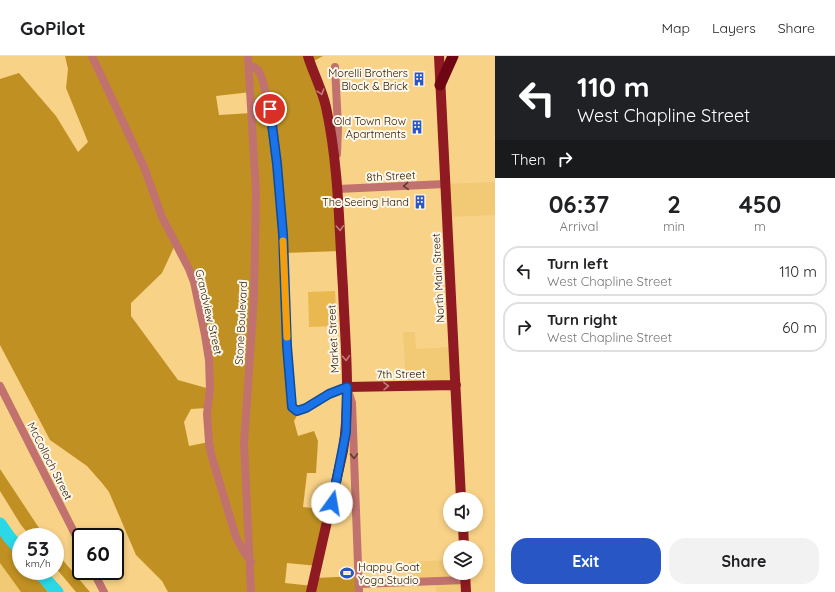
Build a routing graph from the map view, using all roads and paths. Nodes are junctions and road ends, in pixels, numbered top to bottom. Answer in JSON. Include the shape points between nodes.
{"nodes":[{"id":1,"x":92,"y":56,"type":"edge"},
{"id":2,"x":248,"y":56,"type":"edge"},
{"id":3,"x":308,"y":56,"type":"edge"},
{"id":4,"x":438,"y":56,"type":"edge"},
{"id":5,"x":453,"y":56,"type":"edge"},
{"id":6,"x":249,"y":66,"type":"junction"},
{"id":7,"x":335,"y":67,"type":"dead end"},
{"id":8,"x":440,"y":85,"type":"junction"},
{"id":9,"x":445,"y":184,"type":"junction"},
{"id":10,"x":337,"y":185,"type":"junction"},
{"id":11,"x":456,"y":385,"type":"junction"},
{"id":12,"x":0,"y":386,"type":"edge"},
{"id":13,"x":347,"y":387,"type":"junction"},
{"id":14,"x":462,"y":492,"type":"edge"},
{"id":15,"x":72,"y":528,"type":"edge"},
{"id":16,"x":251,"y":562,"type":"junction"},
{"id":17,"x":443,"y":579,"type":"edge"},
{"id":18,"x":98,"y":580,"type":"edge"},
{"id":19,"x":465,"y":580,"type":"edge"},
{"id":20,"x":359,"y":588,"type":"edge"},
{"id":21,"x":104,"y":592,"type":"edge"},
{"id":22,"x":252,"y":592,"type":"edge"},
{"id":23,"x":312,"y":592,"type":"edge"},
{"id":24,"x":466,"y":592,"type":"edge"}],
"edges":[{"from":1,"to":16,"type":"street","name":"Grandview Street","via":[[144,168],[162,217],[194,282],[209,360],[207,428],[211,454],[236,536]]},
{"from":2,"to":6,"type":"street","name":"Stone Boulevard"},
{"from":3,"to":10,"type":"main road","name":"Market Street","one_way":true,"via":[[326,106]]},
{"from":4,"to":8,"type":"main road","name":"North Main Street"},
{"from":5,"to":8,"type":"highway"},
{"from":6,"to":13,"type":"street","via":[[258,70],[262,78],[273,122],[283,234],[292,407],[297,411],[303,409]]},
{"from":6,"to":16,"type":"street","name":"Stone Boulevard","via":[[256,192],[254,298],[244,443]]},
{"from":7,"to":10,"type":"street","name":"Market Street"},
{"from":8,"to":9,"type":"main road","name":"North Main Street"},
{"from":9,"to":10,"type":"street","name":"8th Street","one_way":true},
{"from":9,"to":11,"type":"main road","name":"North Main Street"},
{"from":10,"to":13,"type":"main road","name":"Market Street","one_way":true},
{"from":13,"to":11,"type":"main road","name":"7th Street","one_way":true},
{"from":11,"to":14,"type":"main road","name":"North Main Street"},
{"from":12,"to":15,"type":"street","name":"McColloch Street"},
{"from":13,"to":20,"type":"street","name":"Market Street","one_way":true,"via":[[352,403]]},
{"from":13,"to":23,"type":"main road","via":[[343,451]]},
{"from":16,"to":22,"type":"street","name":"Stone Boulevard"},
{"from":17,"to":20,"type":"street"},
{"from":18,"to":21,"type":"street"},
{"from":19,"to":24,"type":"main road"}]}
